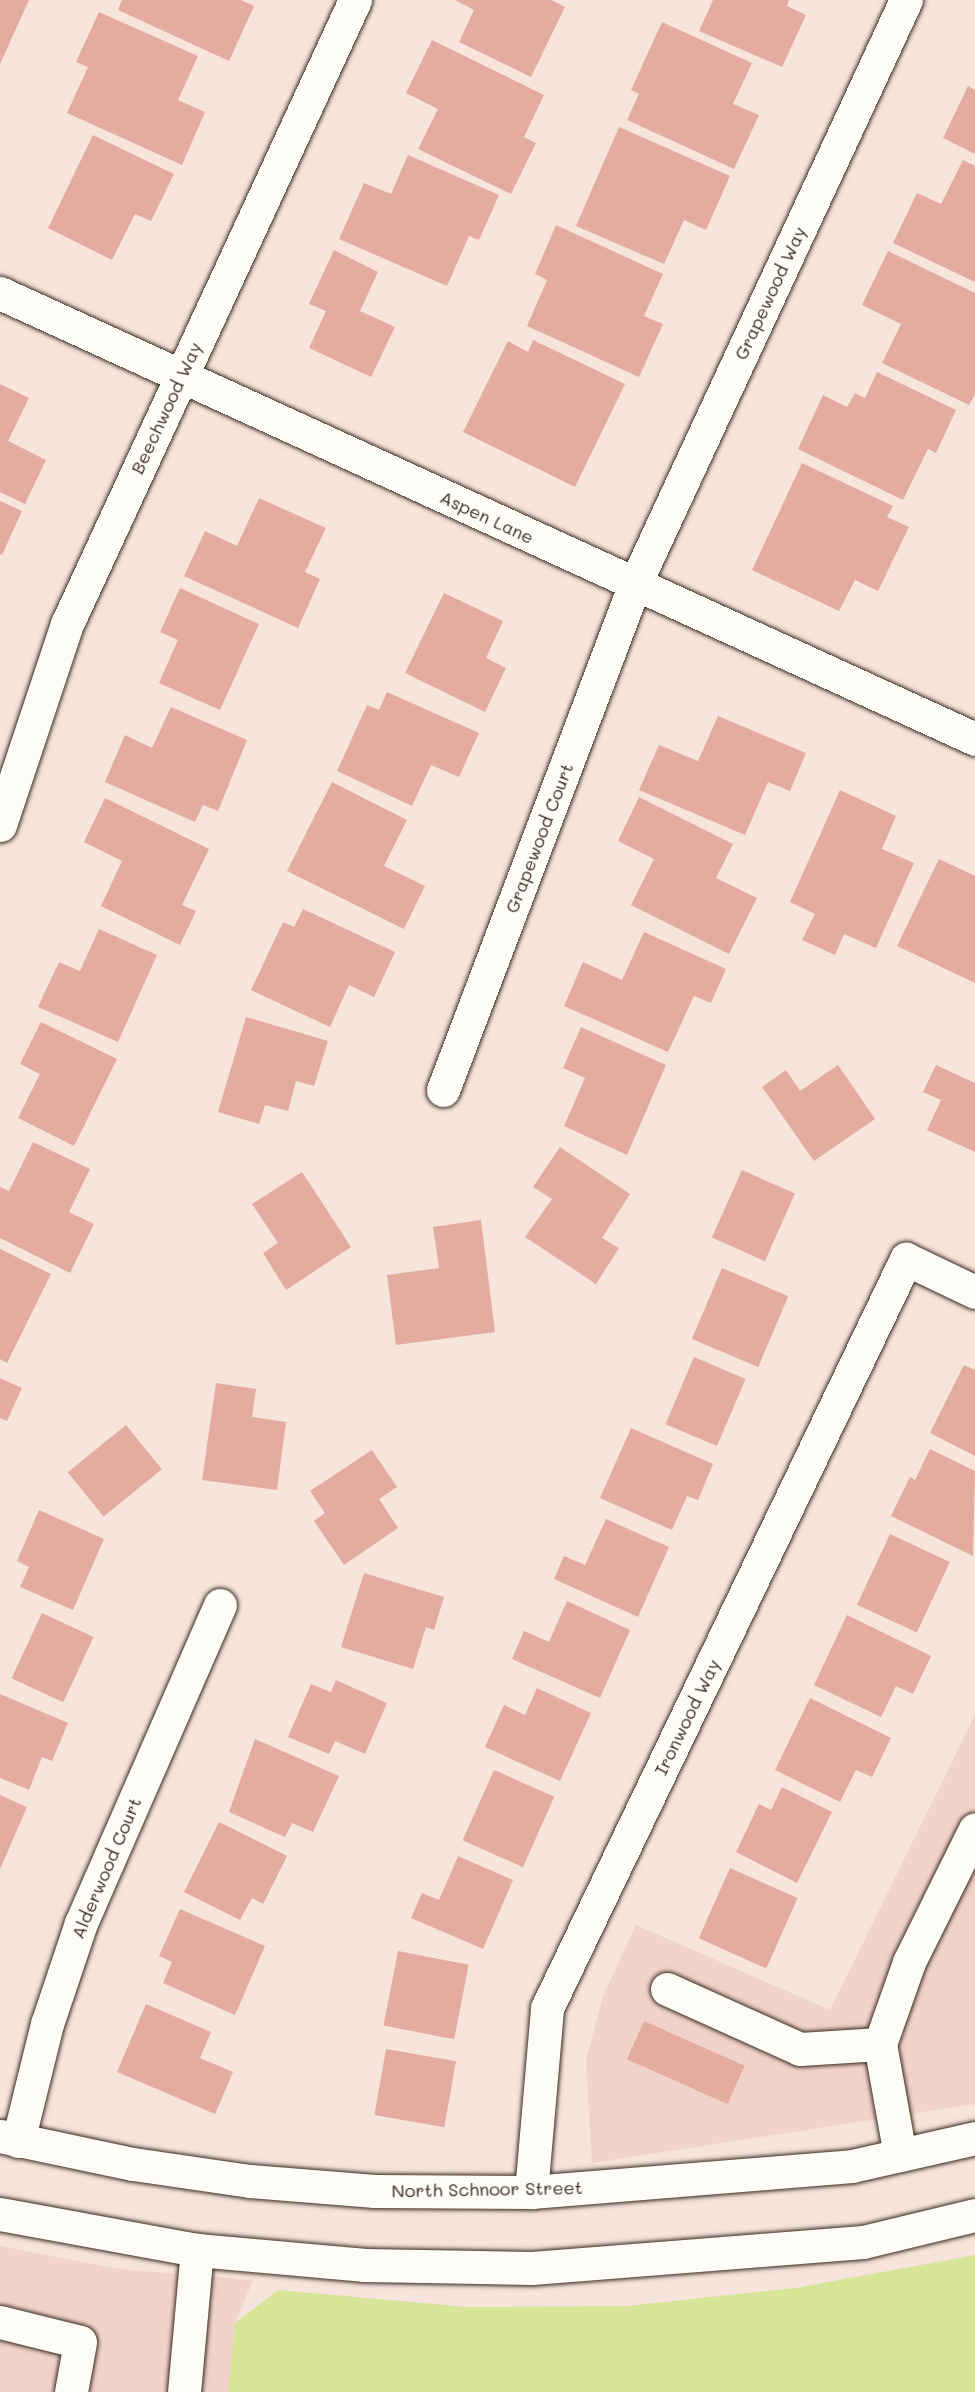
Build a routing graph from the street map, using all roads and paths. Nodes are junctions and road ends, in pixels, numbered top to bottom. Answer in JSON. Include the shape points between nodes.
{"nodes":[{"id":1,"x":354,"y":0,"type":"edge"},
{"id":2,"x":906,"y":0,"type":"edge"},
{"id":3,"x":0,"y":293,"type":"edge"},
{"id":4,"x":181,"y":375,"type":"junction"},
{"id":5,"x":634,"y":585,"type":"junction"},
{"id":6,"x":975,"y":739,"type":"edge"},
{"id":7,"x":0,"y":825,"type":"edge"},
{"id":8,"x":443,"y":1090,"type":"dead end"},
{"id":9,"x":975,"y":1292,"type":"edge"},
{"id":10,"x":220,"y":1605,"type":"dead end"},
{"id":11,"x":975,"y":1829,"type":"edge"},
{"id":12,"x":667,"y":1989,"type":"dead end"},
{"id":13,"x":880,"y":2044,"type":"junction"},
{"id":14,"x":9,"y":2138,"type":"edge"},
{"id":15,"x":975,"y":2138,"type":"edge"},
{"id":16,"x":900,"y":2155,"type":"junction"},
{"id":17,"x":531,"y":2192,"type":"junction"},
{"id":18,"x":0,"y":2214,"type":"edge"},
{"id":19,"x":975,"y":2215,"type":"edge"},
{"id":20,"x":197,"y":2250,"type":"junction"},
{"id":21,"x":0,"y":2322,"type":"edge"},
{"id":22,"x":71,"y":2392,"type":"edge"},
{"id":23,"x":184,"y":2392,"type":"edge"}],
"edges":[{"from":1,"to":4,"type":"street","name":"Beechwood Way"},
{"from":2,"to":5,"type":"street","name":"Grapewood Way"},
{"from":3,"to":4,"type":"street","name":"Aspen Lane"},
{"from":4,"to":5,"type":"street","name":"Aspen Lane"},
{"from":4,"to":7,"type":"street","name":"Beechwood Way","via":[[67,624]]},
{"from":5,"to":6,"type":"street","name":"Aspen Lane"},
{"from":5,"to":8,"type":"street","name":"Grapewood Court"},
{"from":9,"to":17,"type":"street","name":"Ironwood Way","via":[[906,1259],[547,2008]]},
{"from":10,"to":14,"type":"street","name":"Alderwood Court","via":[[81,1923]]},
{"from":11,"to":13,"type":"street","via":[[909,1962]]},
{"from":12,"to":13,"type":"street","via":[[800,2049]]},
{"from":13,"to":16,"type":"street"},
{"from":14,"to":17,"type":"street","name":"North Schnoor Street","via":[[133,2164],[250,2181],[375,2191]]},
{"from":15,"to":16,"type":"street","name":"North Schnoor Street"},
{"from":16,"to":17,"type":"street","name":"North Schnoor Street","via":[[852,2166]]},
{"from":18,"to":20,"type":"street"},
{"from":19,"to":20,"type":"street","via":[[863,2241],[532,2268],[366,2265]]},
{"from":20,"to":23,"type":"street"},
{"from":21,"to":22,"type":"street","via":[[80,2342]]}]}
